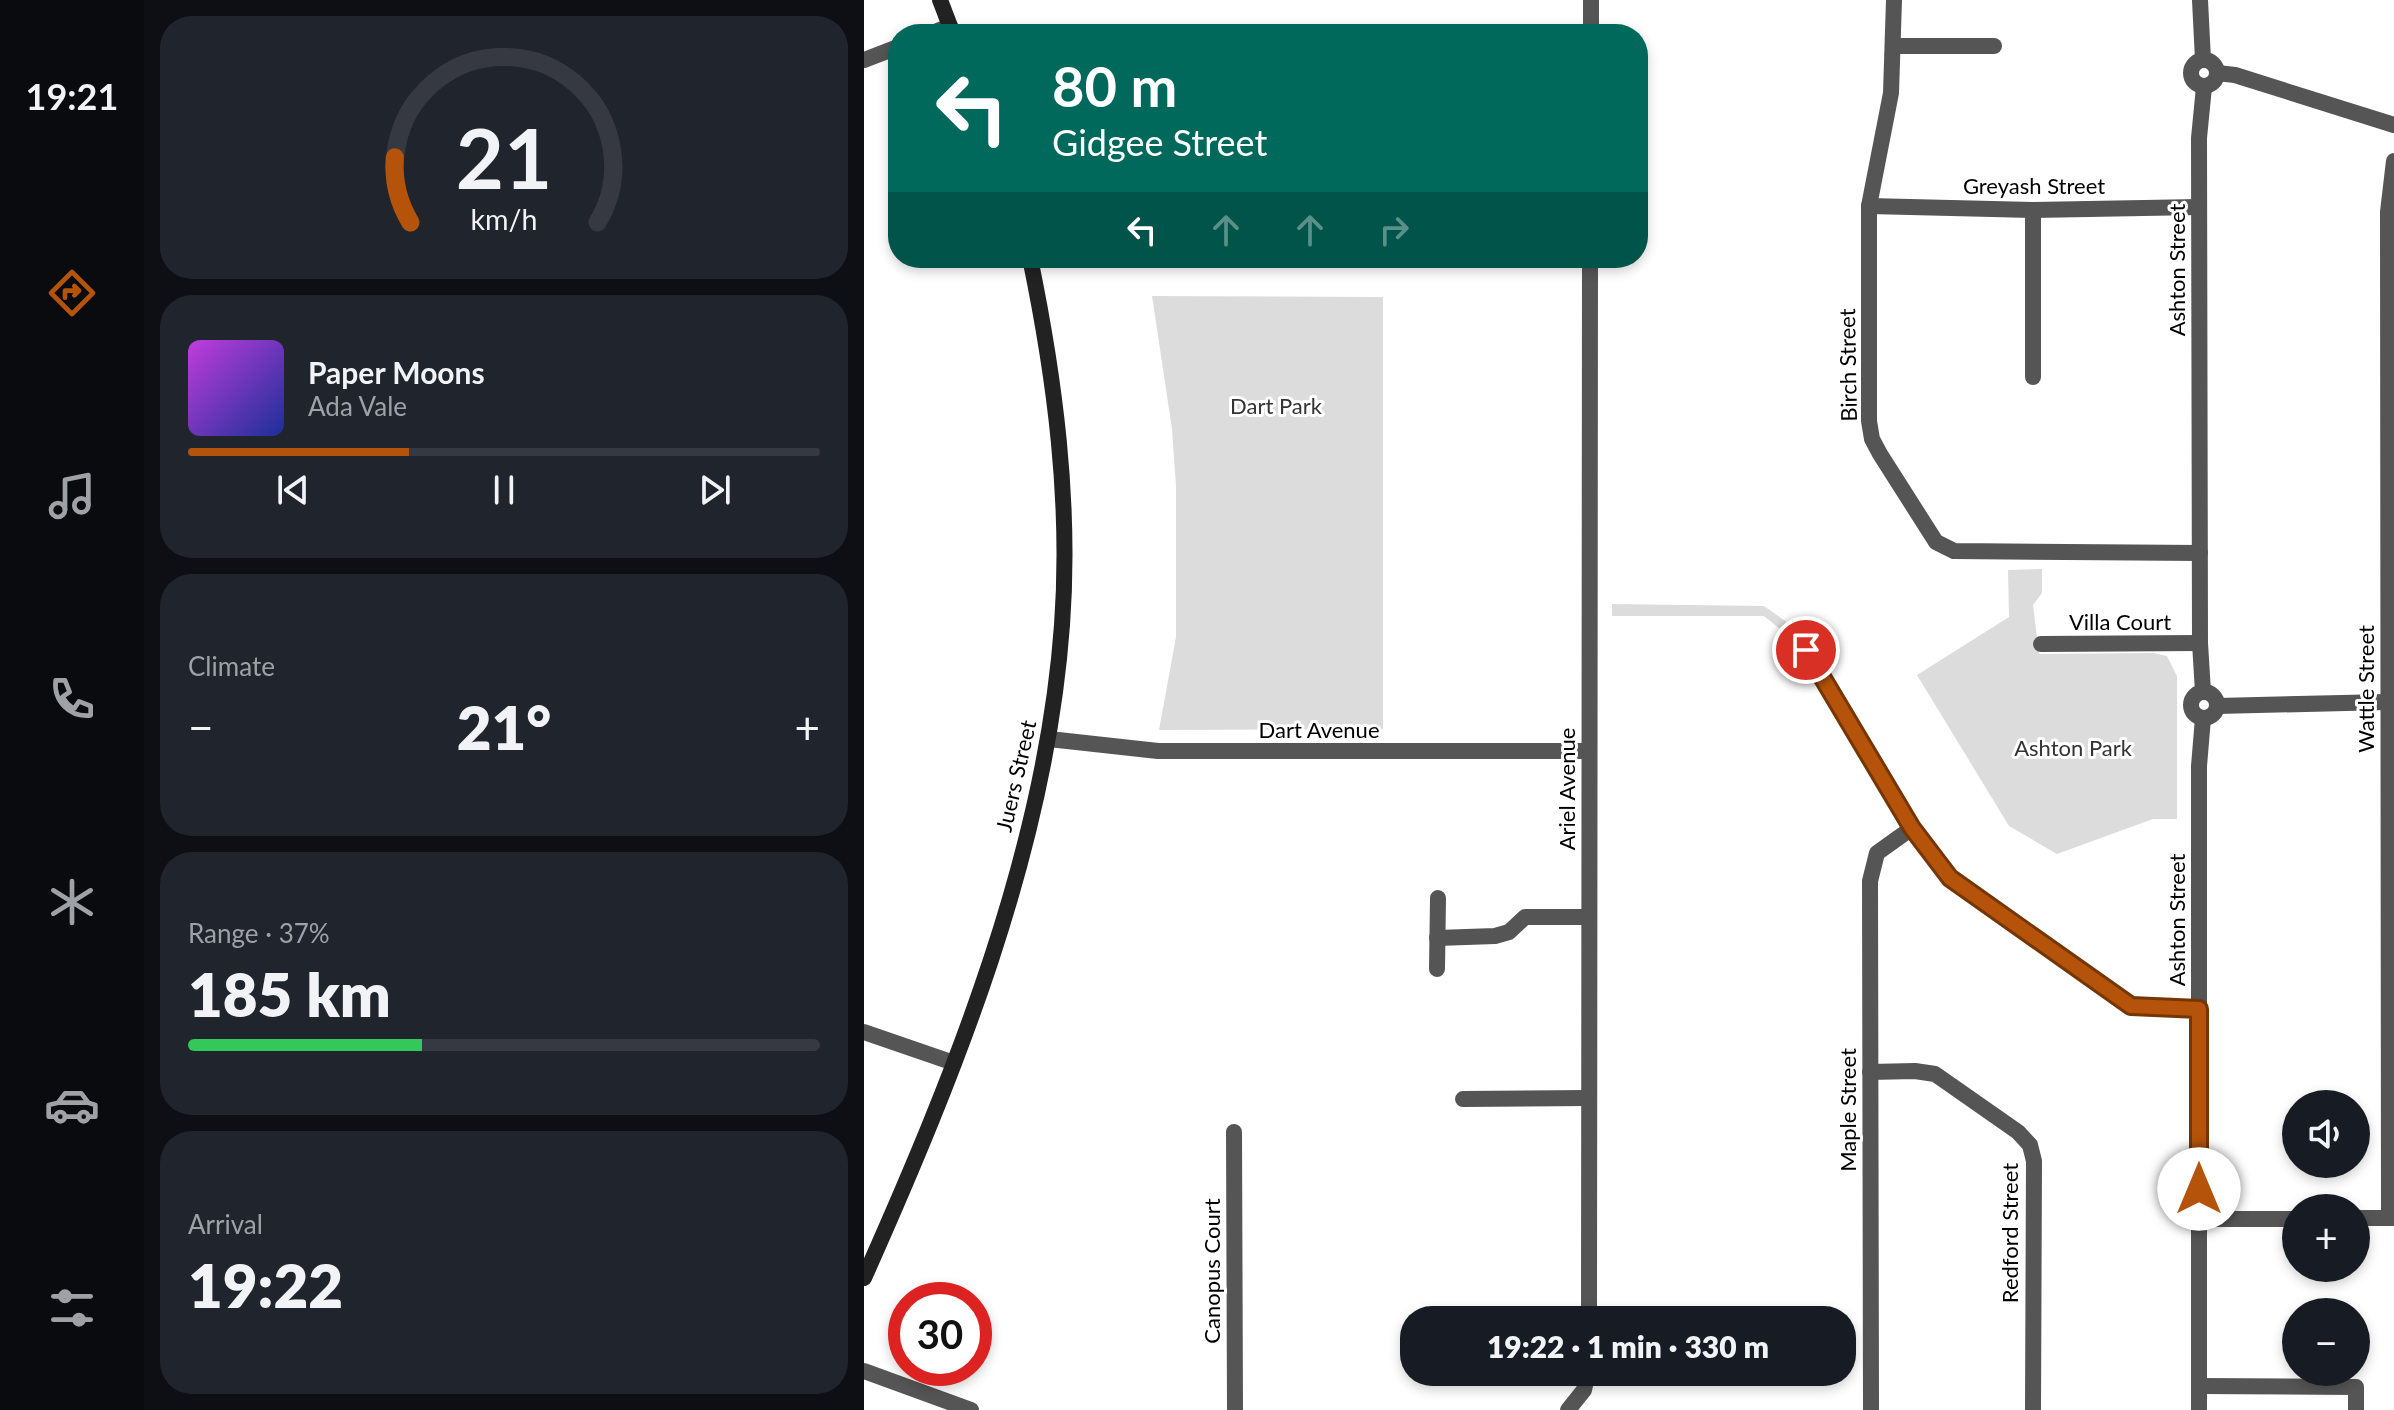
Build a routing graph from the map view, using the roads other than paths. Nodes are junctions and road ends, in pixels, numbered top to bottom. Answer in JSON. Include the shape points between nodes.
{"nodes":[{"id":1,"x":940,"y":0,"type":"edge"},
{"id":2,"x":1591,"y":0,"type":"edge"},
{"id":3,"x":1894,"y":0,"type":"edge"},
{"id":4,"x":2200,"y":0,"type":"edge"},
{"id":5,"x":950,"y":24,"type":"edge"},
{"id":6,"x":1591,"y":24,"type":"edge"},
{"id":7,"x":1894,"y":46,"type":"junction"},
{"id":8,"x":1994,"y":46,"type":"dead end"},
{"id":9,"x":888,"y":51,"type":"edge"},
{"id":10,"x":864,"y":60,"type":"edge"},
{"id":11,"x":2203,"y":60,"type":"junction"},
{"id":12,"x":2217,"y":73,"type":"junction"},
{"id":13,"x":2204,"y":87,"type":"junction"},
{"id":14,"x":2394,"y":125,"type":"edge"},
{"id":15,"x":2394,"y":161,"type":"edge"},
{"id":16,"x":1869,"y":206,"type":"junction"},
{"id":17,"x":2199,"y":207,"type":"junction"},
{"id":18,"x":2033,"y":210,"type":"junction"},
{"id":19,"x":1032,"y":268,"type":"edge"},
{"id":20,"x":1590,"y":268,"type":"edge"},
{"id":21,"x":2033,"y":377,"type":"dead end"},
{"id":22,"x":2200,"y":553,"type":"junction"},
{"id":23,"x":2200,"y":643,"type":"junction"},
{"id":24,"x":2041,"y":644,"type":"dead end"},
{"id":25,"x":1806,"y":650,"type":"dead end"},
{"id":26,"x":2203,"y":692,"type":"junction"},
{"id":27,"x":2387,"y":702,"type":"junction"},
{"id":28,"x":2217,"y":706,"type":"junction"},
{"id":29,"x":2203,"y":718,"type":"junction"},
{"id":30,"x":1049,"y":739,"type":"junction"},
{"id":31,"x":1589,"y":751,"type":"junction"},
{"id":32,"x":1912,"y":828,"type":"junction"},
{"id":33,"x":1438,"y":898,"type":"dead end"},
{"id":34,"x":1589,"y":917,"type":"junction"},
{"id":35,"x":1437,"y":938,"type":"junction"},
{"id":36,"x":1437,"y":969,"type":"dead end"},
{"id":37,"x":2391,"y":986,"type":"edge"},
{"id":38,"x":2199,"y":1009,"type":"junction"},
{"id":39,"x":864,"y":1032,"type":"edge"},
{"id":40,"x":954,"y":1063,"type":"junction"},
{"id":41,"x":1870,"y":1072,"type":"junction"},
{"id":42,"x":1588,"y":1098,"type":"junction"},
{"id":43,"x":1463,"y":1099,"type":"dead end"},
{"id":44,"x":1234,"y":1132,"type":"dead end"},
{"id":45,"x":2370,"y":1218,"type":"edge"},
{"id":46,"x":2392,"y":1218,"type":"edge"},
{"id":47,"x":2199,"y":1219,"type":"junction"},
{"id":48,"x":2282,"y":1219,"type":"edge"},
{"id":49,"x":864,"y":1278,"type":"edge"},
{"id":50,"x":1589,"y":1306,"type":"edge"},
{"id":51,"x":864,"y":1371,"type":"edge"},
{"id":52,"x":1585,"y":1386,"type":"edge"},
{"id":53,"x":2199,"y":1386,"type":"junction"},
{"id":54,"x":971,"y":1410,"type":"edge"},
{"id":55,"x":1235,"y":1410,"type":"edge"},
{"id":56,"x":1568,"y":1410,"type":"edge"},
{"id":57,"x":1871,"y":1410,"type":"edge"},
{"id":58,"x":2033,"y":1410,"type":"edge"},
{"id":59,"x":2199,"y":1410,"type":"edge"},
{"id":60,"x":2356,"y":1410,"type":"edge"}],
"edges":[{"from":1,"to":5,"type":"street"},
{"from":2,"to":6,"type":"street"},
{"from":3,"to":7,"type":"street","name":"Birch Street"},
{"from":4,"to":11,"type":"street"},
{"from":7,"to":8,"type":"street"},
{"from":7,"to":16,"type":"street","name":"Birch Street","via":[[1891,93]]},
{"from":9,"to":10,"type":"street"},
{"from":11,"to":12,"type":"street"},
{"from":11,"to":13,"type":"street","via":[[2191,72]]},
{"from":12,"to":13,"type":"street"},
{"from":12,"to":14,"type":"street"},
{"from":13,"to":17,"type":"street","name":"Ashton Street"},
{"from":15,"to":27,"type":"street","name":"Wattle Street","via":[[2388,212]]},
{"from":16,"to":18,"type":"street","name":"Greyash Street"},
{"from":16,"to":22,"type":"street","name":"Birch Street","via":[[1870,430],[1936,542],[1954,551],[1974,552]]},
{"from":17,"to":18,"type":"street","name":"Greyash Street"},
{"from":17,"to":22,"type":"street","name":"Ashton Street"},
{"from":18,"to":21,"type":"street"},
{"from":19,"to":30,"type":"street","name":"Juers Street","via":[[1054,388],[1063,502],[1062,624]]},
{"from":20,"to":31,"type":"street","name":"Ariel Avenue"},
{"from":22,"to":23,"type":"street","name":"Ashton Street"},
{"from":23,"to":24,"type":"street","name":"Villa Court"},
{"from":23,"to":26,"type":"street","name":"Ashton Street"},
{"from":25,"to":32,"type":"street"},
{"from":26,"to":28,"type":"street"},
{"from":26,"to":29,"type":"street","via":[[2191,705]]},
{"from":27,"to":28,"type":"street"},
{"from":27,"to":37,"type":"street","name":"Wattle Street"},
{"from":28,"to":29,"type":"street"},
{"from":29,"to":38,"type":"street","name":"Ashton Street"},
{"from":30,"to":31,"type":"street","name":"Dart Avenue","via":[[1158,751]]},
{"from":30,"to":40,"type":"street","name":"Juers Street","via":[[1001,922]]},
{"from":31,"to":34,"type":"street","name":"Ariel Avenue"},
{"from":32,"to":38,"type":"street","via":[[1950,878],[2119,999],[2131,1006]]},
{"from":32,"to":41,"type":"street","name":"Maple Street","via":[[1877,853],[1870,881]]},
{"from":33,"to":35,"type":"street"},
{"from":34,"to":35,"type":"street","via":[[1525,917],[1509,932],[1495,936]]},
{"from":34,"to":42,"type":"street","name":"Ariel Avenue"},
{"from":35,"to":36,"type":"street"},
{"from":37,"to":46,"type":"street","name":"Wattle Street"},
{"from":38,"to":47,"type":"street","name":"Ashton Street"},
{"from":39,"to":40,"type":"street"},
{"from":40,"to":49,"type":"street","name":"Juers Street"},
{"from":41,"to":57,"type":"street","name":"Maple Street"},
{"from":41,"to":58,"type":"street","name":"Redford Street","via":[[1935,1074],[2030,1145]]},
{"from":42,"to":43,"type":"street"},
{"from":42,"to":50,"type":"street","name":"Ariel Avenue"},
{"from":44,"to":55,"type":"street","name":"Canopus Court"},
{"from":45,"to":46,"type":"street"},
{"from":47,"to":48,"type":"street"},
{"from":47,"to":53,"type":"street","name":"Ashton Street"},
{"from":51,"to":54,"type":"street"},
{"from":52,"to":56,"type":"street"},
{"from":53,"to":59,"type":"street","name":"Ashton Street"},
{"from":53,"to":60,"type":"street","via":[[2356,1387]]}]}
